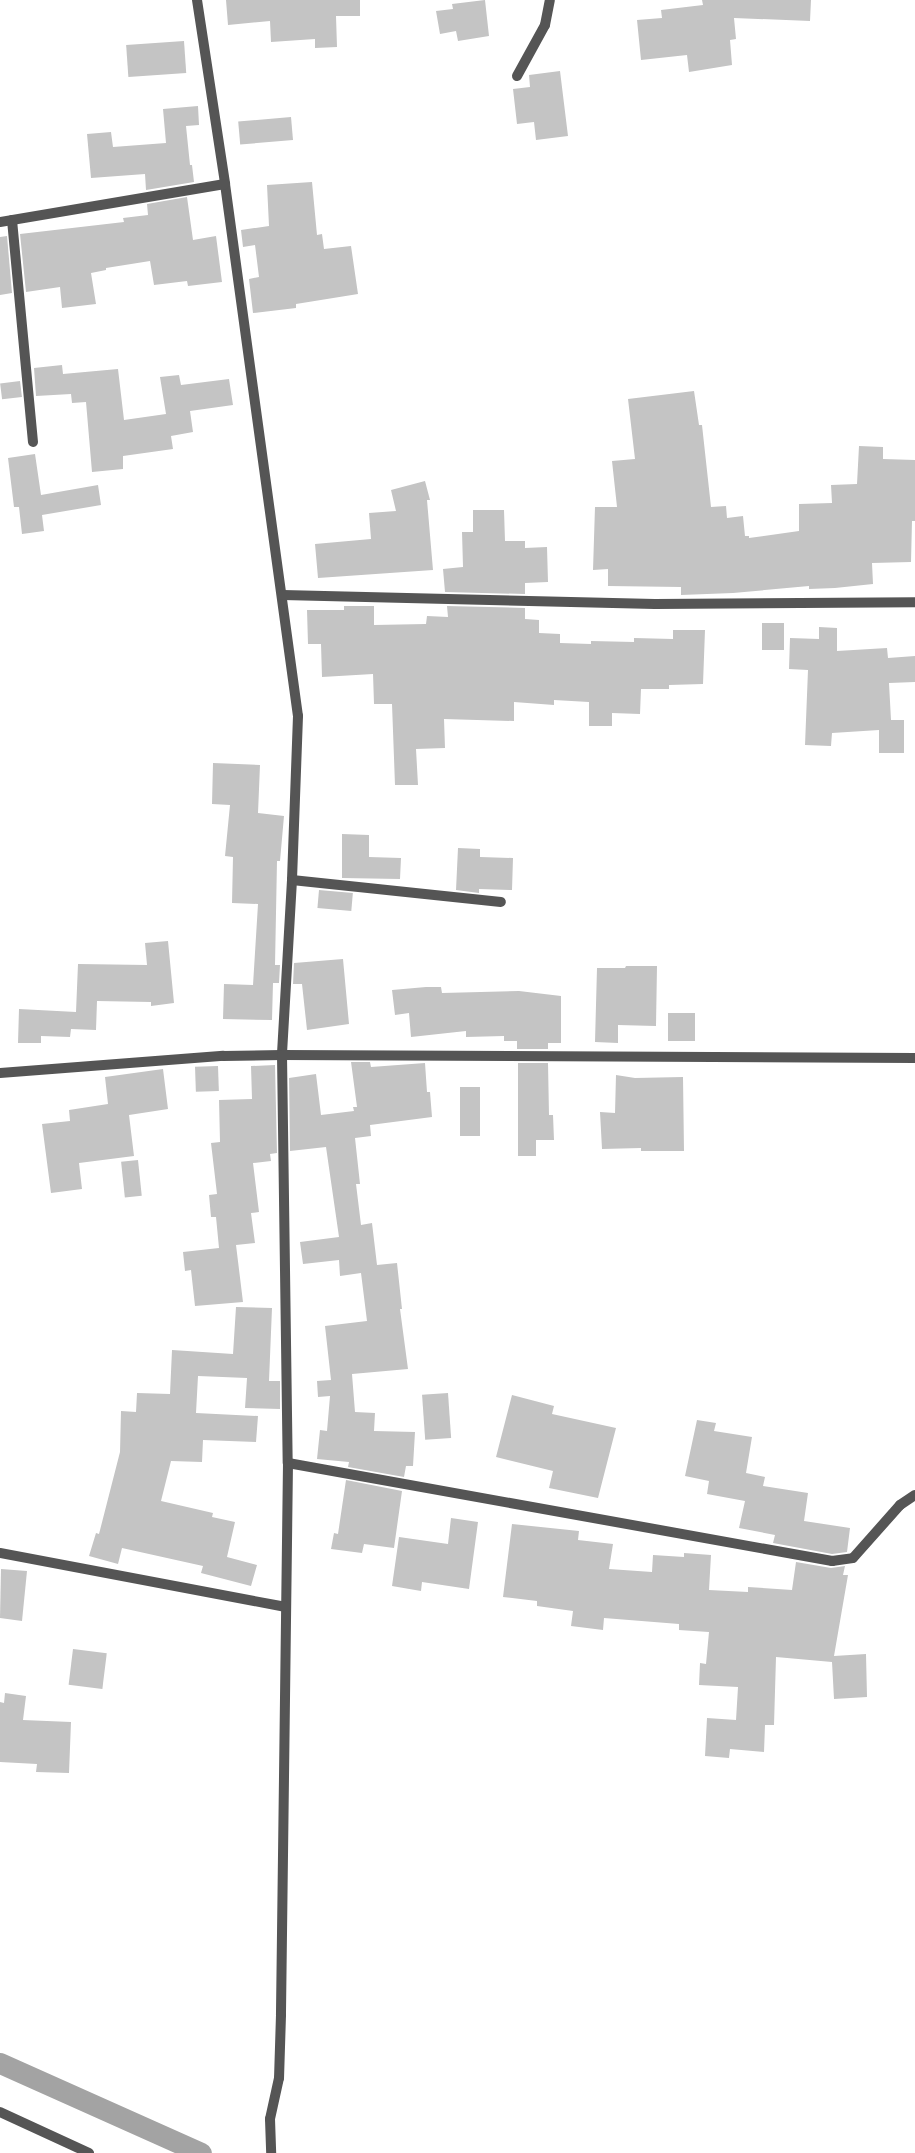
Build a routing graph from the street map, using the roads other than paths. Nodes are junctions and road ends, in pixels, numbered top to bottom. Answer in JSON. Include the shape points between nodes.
{"nodes":[{"id":1,"x":197,"y":0,"type":"edge"},
{"id":2,"x":550,"y":0,"type":"edge"},
{"id":3,"x":517,"y":76,"type":"dead end"},
{"id":4,"x":226,"y":184,"type":"junction"},
{"id":5,"x":12,"y":220,"type":"junction"},
{"id":6,"x":0,"y":222,"type":"edge"},
{"id":7,"x":33,"y":442,"type":"dead end"},
{"id":8,"x":283,"y":595,"type":"junction"},
{"id":9,"x":915,"y":602,"type":"edge"},
{"id":10,"x":292,"y":880,"type":"junction"},
{"id":11,"x":501,"y":902,"type":"dead end"},
{"id":12,"x":282,"y":1055,"type":"junction"},
{"id":13,"x":915,"y":1058,"type":"edge"},
{"id":14,"x":0,"y":1073,"type":"edge"},
{"id":15,"x":288,"y":1464,"type":"junction"},
{"id":16,"x":915,"y":1495,"type":"edge"},
{"id":17,"x":0,"y":1553,"type":"edge"},
{"id":18,"x":286,"y":1607,"type":"junction"},
{"id":19,"x":0,"y":2112,"type":"edge"},
{"id":20,"x":89,"y":2153,"type":"edge"},
{"id":21,"x":271,"y":2153,"type":"edge"}],
"edges":[{"from":1,"to":4,"type":"street"},
{"from":2,"to":3,"type":"street","via":[[545,25]]},
{"from":4,"to":5,"type":"street"},
{"from":4,"to":8,"type":"street"},
{"from":5,"to":6,"type":"street"},
{"from":5,"to":7,"type":"street"},
{"from":8,"to":9,"type":"street","via":[[656,604]]},
{"from":8,"to":10,"type":"street","via":[[298,716]]},
{"from":10,"to":11,"type":"street"},
{"from":10,"to":12,"type":"street"},
{"from":12,"to":13,"type":"street"},
{"from":12,"to":14,"type":"street","via":[[223,1056]]},
{"from":12,"to":15,"type":"street"},
{"from":15,"to":16,"type":"street","via":[[832,1561],[853,1558],[900,1505]]},
{"from":15,"to":18,"type":"street"},
{"from":17,"to":18,"type":"street"},
{"from":18,"to":21,"type":"street","via":[[281,2015],[279,2078],[270,2119]]},
{"from":19,"to":20,"type":"street"}]}
